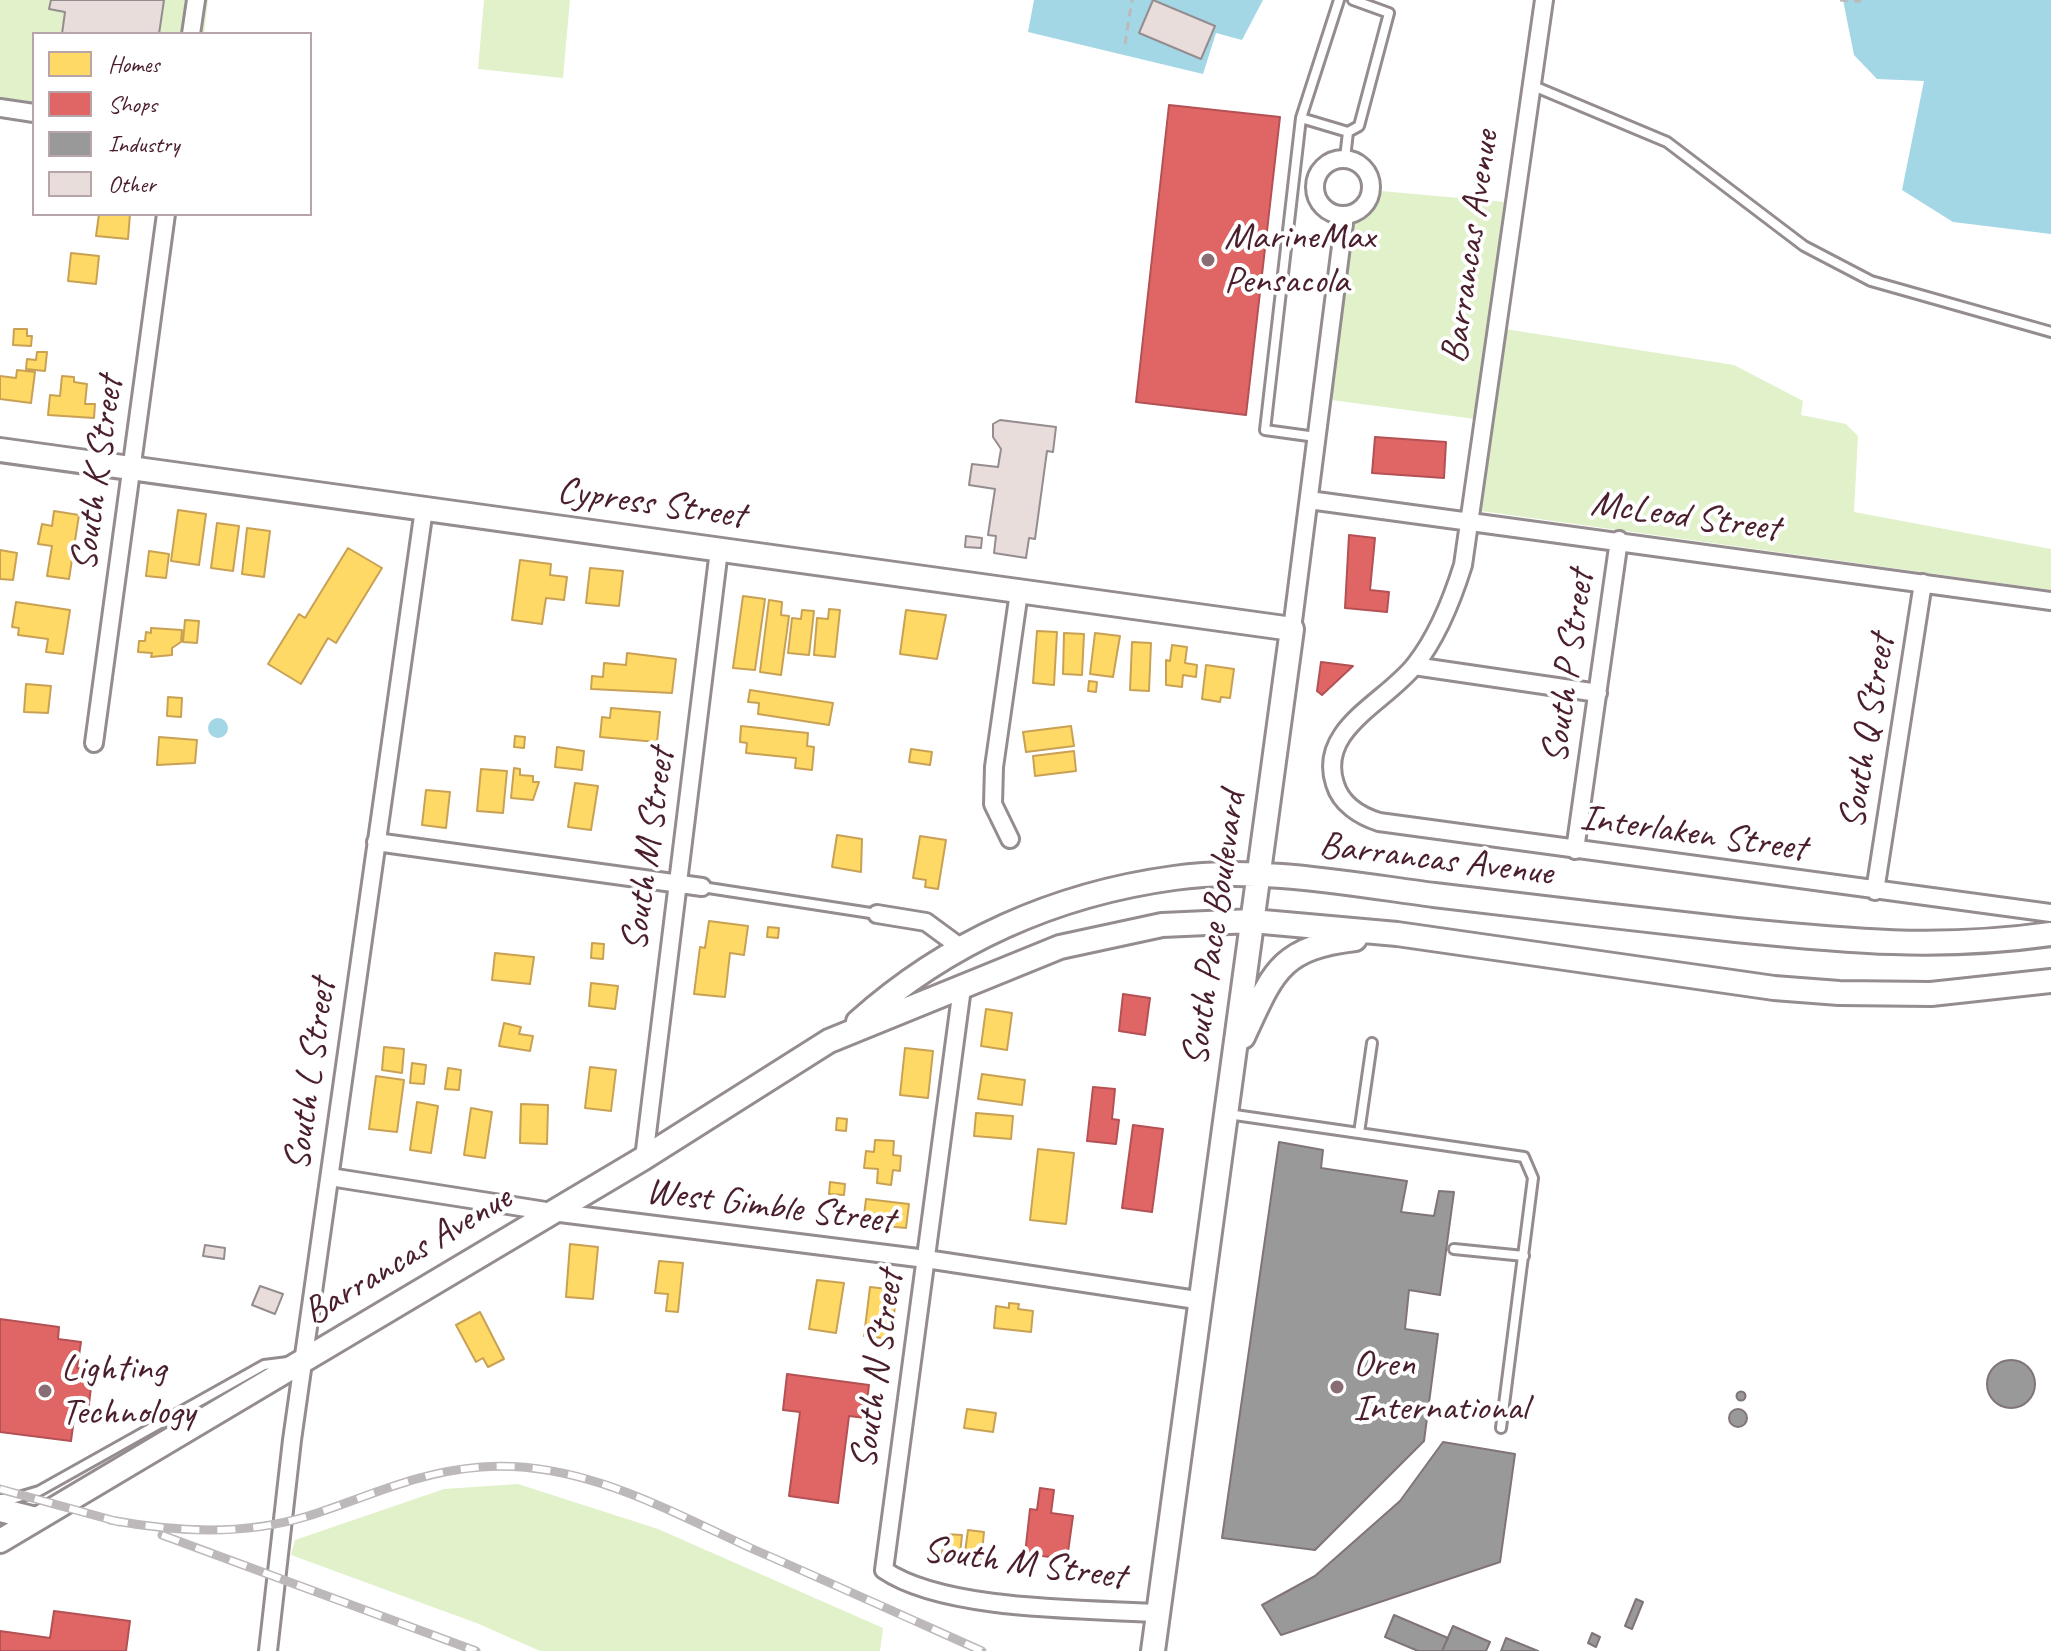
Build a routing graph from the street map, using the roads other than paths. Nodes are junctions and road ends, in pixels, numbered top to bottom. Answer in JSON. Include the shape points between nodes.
{"nodes":[{"id":1,"x":196,"y":0,"type":"edge"},
{"id":2,"x":1339,"y":0,"type":"edge"},
{"id":3,"x":1353,"y":0,"type":"edge"},
{"id":4,"x":1544,"y":0,"type":"edge"},
{"id":5,"x":191,"y":32,"type":"edge"},
{"id":6,"x":1531,"y":85,"type":"junction"},
{"id":7,"x":0,"y":108,"type":"edge"},
{"id":8,"x":32,"y":113,"type":"edge"},
{"id":9,"x":1301,"y":118,"type":"junction"},
{"id":10,"x":1348,"y":132,"type":"junction"},
{"id":11,"x":1345,"y":158,"type":"junction"},
{"id":12,"x":1345,"y":215,"type":"junction"},
{"id":13,"x":166,"y":216,"type":"edge"},
{"id":14,"x":2051,"y":332,"type":"edge"},
{"id":15,"x":1316,"y":437,"type":"junction"},
{"id":16,"x":0,"y":450,"type":"edge"},
{"id":17,"x":131,"y":468,"type":"junction"},
{"id":18,"x":1309,"y":500,"type":"junction"},
{"id":19,"x":424,"y":509,"type":"junction"},
{"id":20,"x":1470,"y":520,"type":"junction"},
{"id":21,"x":1619,"y":540,"type":"junction"},
{"id":22,"x":719,"y":550,"type":"junction"},
{"id":23,"x":1923,"y":583,"type":"junction"},
{"id":24,"x":1019,"y":592,"type":"junction"},
{"id":25,"x":2051,"y":601,"type":"edge"},
{"id":26,"x":1292,"y":629,"type":"junction"},
{"id":27,"x":1414,"y":666,"type":"junction"},
{"id":28,"x":1598,"y":693,"type":"junction"},
{"id":29,"x":94,"y":743,"type":"dead end"},
{"id":30,"x":1338,"y":792,"type":"joint"},
{"id":31,"x":1010,"y":839,"type":"dead end"},
{"id":32,"x":376,"y":842,"type":"junction"},
{"id":33,"x":1575,"y":850,"type":"junction"},
{"id":34,"x":1258,"y":876,"type":"junction"},
{"id":35,"x":677,"y":884,"type":"junction"},
{"id":36,"x":702,"y":887,"type":"joint"},
{"id":37,"x":1875,"y":891,"type":"junction"},
{"id":38,"x":2051,"y":913,"type":"edge"},
{"id":39,"x":877,"y":914,"type":"joint"},
{"id":40,"x":1252,"y":921,"type":"junction"},
{"id":41,"x":1397,"y":934,"type":"junction"},
{"id":42,"x":2051,"y":934,"type":"edge"},
{"id":43,"x":960,"y":947,"type":"junction"},
{"id":44,"x":2051,"y":981,"type":"edge"},
{"id":45,"x":962,"y":988,"type":"junction"},
{"id":46,"x":851,"y":1029,"type":"junction"},
{"id":47,"x":1372,"y":1043,"type":"dead end"},
{"id":48,"x":1234,"y":1057,"type":"junction"},
{"id":49,"x":1227,"y":1114,"type":"junction"},
{"id":50,"x":1359,"y":1133,"type":"junction"},
{"id":51,"x":644,"y":1158,"type":"junction"},
{"id":52,"x":330,"y":1177,"type":"junction"},
{"id":53,"x":552,"y":1212,"type":"junction"},
{"id":54,"x":1454,"y":1249,"type":"dead end"},
{"id":55,"x":1524,"y":1256,"type":"junction"},
{"id":56,"x":926,"y":1259,"type":"junction"},
{"id":57,"x":1203,"y":1301,"type":"junction"},
{"id":58,"x":305,"y":1359,"type":"junction"},
{"id":59,"x":1501,"y":1428,"type":"dead end"},
{"id":60,"x":0,"y":1499,"type":"edge"},
{"id":61,"x":0,"y":1510,"type":"edge"},
{"id":62,"x":36,"y":1519,"type":"junction"},
{"id":63,"x":0,"y":1541,"type":"edge"},
{"id":64,"x":884,"y":1570,"type":"joint"},
{"id":65,"x":1159,"y":1613,"type":"junction"},
{"id":66,"x":268,"y":1651,"type":"edge"},
{"id":67,"x":1153,"y":1651,"type":"edge"}],
"edges":[{"from":1,"to":5,"type":"street"},
{"from":2,"to":9,"type":"lane"},
{"from":3,"to":10,"type":"lane","via":[[1389,13],[1359,126]]},
{"from":4,"to":6,"type":"street","name":"Barrancas Avenue"},
{"from":6,"to":14,"type":"lane","via":[[1667,142],[1804,246],[1871,281]]},
{"from":6,"to":20,"type":"street","name":"Barrancas Avenue"},
{"from":7,"to":8,"type":"street"},
{"from":9,"to":10,"type":"lane"},
{"from":9,"to":15,"type":"lane","via":[[1265,430]]},
{"from":10,"to":11,"type":"lane"},
{"from":11,"to":12,"type":"street","via":[[1362,165],[1372,192],[1362,208]]},
{"from":11,"to":12,"type":"street","via":[[1327,163],[1315,187],[1321,204]]},
{"from":12,"to":15,"type":"street","name":"South Pace Boulevard"},
{"from":13,"to":17,"type":"street","name":"South K Street"},
{"from":15,"to":18,"type":"street","name":"South Pace Boulevard"},
{"from":16,"to":17,"type":"main road","name":"Cypress Street"},
{"from":17,"to":19,"type":"main road","name":"Cypress Street"},
{"from":17,"to":29,"type":"street","name":"South K Street"},
{"from":18,"to":20,"type":"street","name":"McLeod Street"},
{"from":18,"to":26,"type":"street","name":"South Pace Boulevard"},
{"from":19,"to":22,"type":"main road","name":"Cypress Street"},
{"from":19,"to":32,"type":"street","name":"South L Street"},
{"from":20,"to":21,"type":"street","name":"McLeod Street"},
{"from":20,"to":27,"type":"street","name":"Barrancas Avenue","via":[[1453,597]]},
{"from":21,"to":23,"type":"street","name":"McLeod Street"},
{"from":21,"to":28,"type":"street","name":"South P Street"},
{"from":22,"to":24,"type":"main road","name":"Cypress Street"},
{"from":22,"to":35,"type":"street","name":"South M Street"},
{"from":23,"to":25,"type":"street","name":"McLeod Street"},
{"from":23,"to":37,"type":"street","name":"South Q Street"},
{"from":24,"to":26,"type":"main road","name":"Cypress Street"},
{"from":24,"to":31,"type":"street","via":[[994,767],[993,804]]},
{"from":26,"to":34,"type":"main road","name":"South Pace Boulevard"},
{"from":27,"to":28,"type":"street"},
{"from":27,"to":30,"type":"street","name":"Barrancas Avenue","via":[[1339,735],[1331,756]]},
{"from":28,"to":33,"type":"street","name":"South P Street"},
{"from":30,"to":33,"type":"street","name":"Interlaken Street","via":[[1349,806],[1379,822]]},
{"from":32,"to":35,"type":"street"},
{"from":32,"to":52,"type":"street","name":"South L Street"},
{"from":33,"to":37,"type":"street","name":"Interlaken Street"},
{"from":34,"to":40,"type":"main road","name":"South Pace Boulevard"},
{"from":34,"to":42,"type":"main road","name":"Barrancas Avenue","via":[[1827,941],[1927,945]]},
{"from":34,"to":43,"type":"main road","name":"Barrancas Avenue","via":[[1197,875],[1122,887],[1021,918]]},
{"from":35,"to":36,"type":"street"},
{"from":35,"to":51,"type":"street","name":"South M Street"},
{"from":36,"to":39,"type":"lane"},
{"from":37,"to":38,"type":"street","name":"Interlaken Street"},
{"from":39,"to":43,"type":"street","via":[[926,922]]},
{"from":40,"to":41,"type":"main road","name":"Barrancas Avenue"},
{"from":40,"to":45,"type":"main road","name":"Barrancas Avenue","via":[[1162,925],[1107,936],[1060,947]]},
{"from":40,"to":48,"type":"main road","name":"South Pace Boulevard"},
{"from":41,"to":44,"type":"main road","name":"Barrancas Avenue","via":[[1774,988],[1852,994],[1931,994]]},
{"from":41,"to":48,"type":"main road","via":[[1320,943],[1283,964]]},
{"from":43,"to":46,"type":"main road","name":"Barrancas Avenue","via":[[898,986]]},
{"from":45,"to":46,"type":"main road","name":"Barrancas Avenue"},
{"from":45,"to":56,"type":"street","name":"South N Street"},
{"from":46,"to":51,"type":"main road","name":"Barrancas Avenue"},
{"from":47,"to":50,"type":"lane"},
{"from":48,"to":49,"type":"main road","name":"South Pace Boulevard"},
{"from":49,"to":50,"type":"lane"},
{"from":49,"to":57,"type":"main road","name":"South Pace Boulevard"},
{"from":50,"to":55,"type":"lane","via":[[1524,1157],[1533,1178]]},
{"from":51,"to":53,"type":"main road","name":"Barrancas Avenue"},
{"from":52,"to":53,"type":"street","name":"West Gimble Street"},
{"from":52,"to":58,"type":"street","name":"South L Street"},
{"from":53,"to":56,"type":"street","name":"West Gimble Street"},
{"from":53,"to":58,"type":"main road","name":"Barrancas Avenue"},
{"from":54,"to":55,"type":"lane"},
{"from":55,"to":59,"type":"lane"},
{"from":56,"to":57,"type":"street","name":"West Gimble Street"},
{"from":56,"to":64,"type":"street","name":"South N Street"},
{"from":57,"to":65,"type":"main road","name":"South Pace Boulevard"},
{"from":58,"to":60,"type":"lane","via":[[264,1365],[39,1491]]},
{"from":58,"to":62,"type":"main road","name":"Barrancas Avenue"},
{"from":58,"to":66,"type":"street","name":"South L Street"},
{"from":61,"to":62,"type":"main road"},
{"from":62,"to":63,"type":"main road","name":"Barrancas Avenue"},
{"from":64,"to":65,"type":"street","name":"South M Street","via":[[919,1587],[965,1596]]},
{"from":65,"to":67,"type":"main road","name":"South Pace Boulevard"}]}
